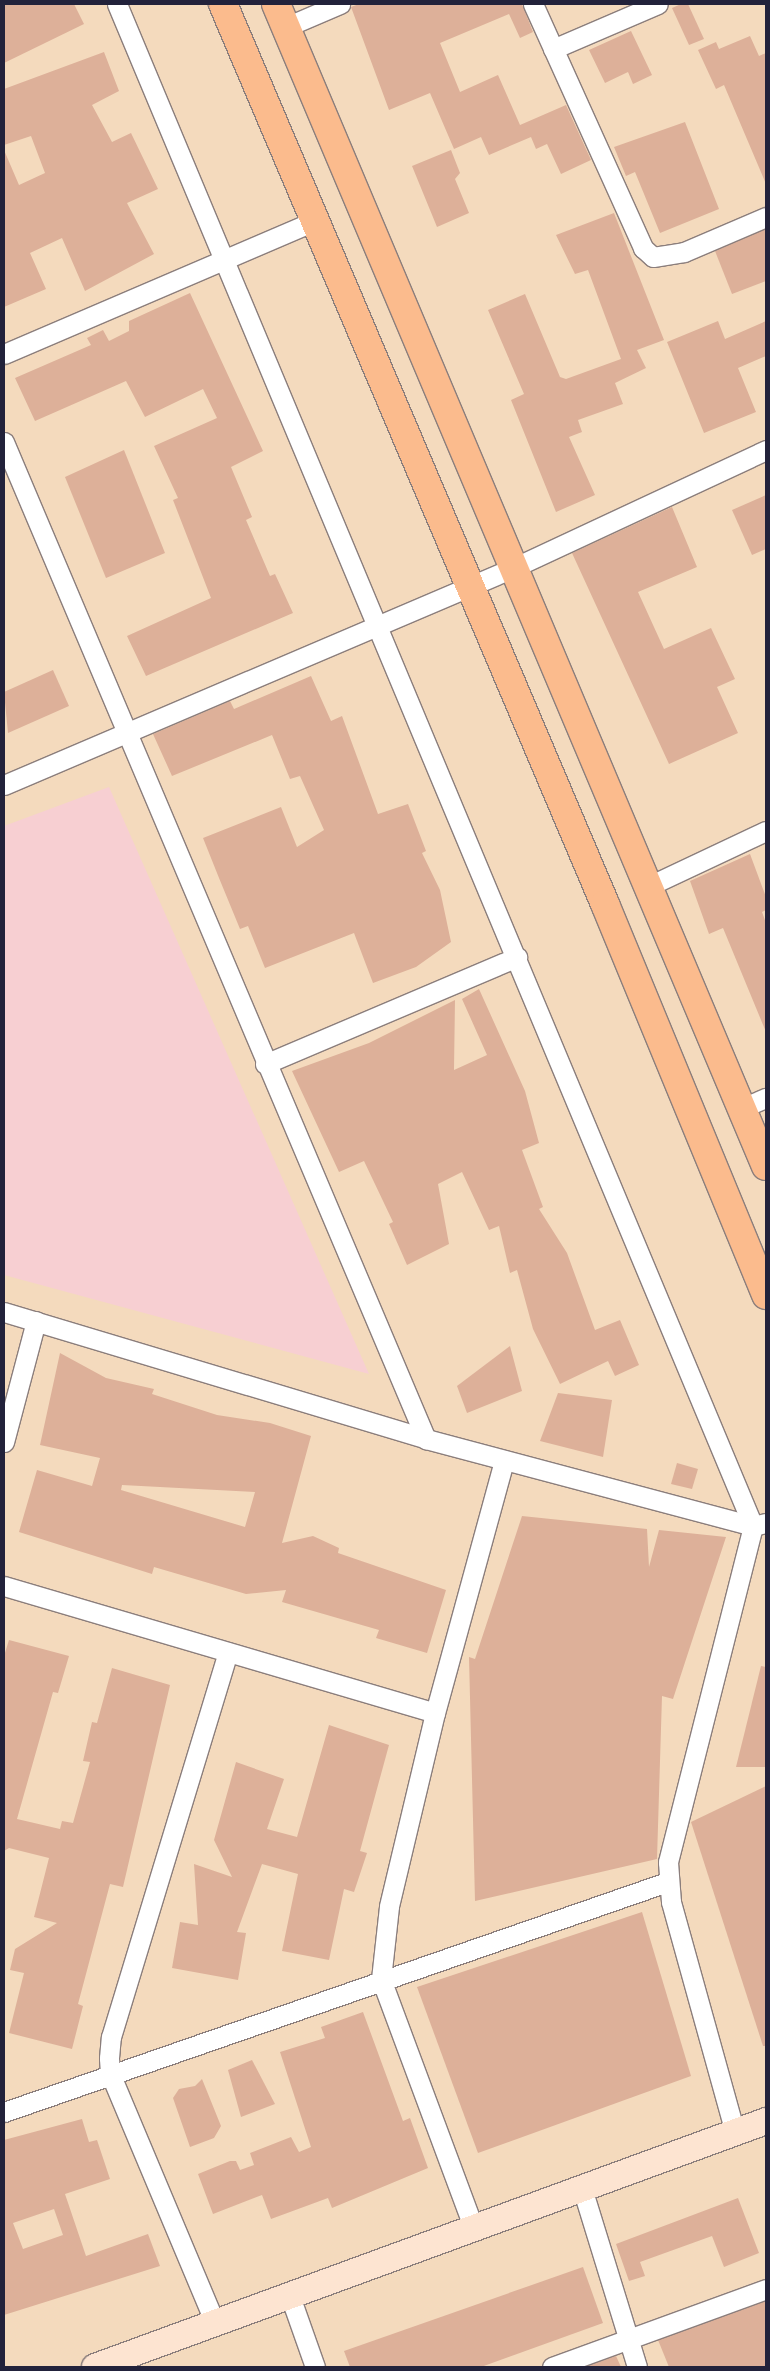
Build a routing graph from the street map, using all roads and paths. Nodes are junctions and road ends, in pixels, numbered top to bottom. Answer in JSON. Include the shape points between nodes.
{"nodes":[{"id":1,"x":117,"y":4,"type":"edge"},
{"id":2,"x":223,"y":4,"type":"edge"},
{"id":3,"x":340,"y":4,"type":"edge"},
{"id":4,"x":533,"y":4,"type":"edge"},
{"id":5,"x":658,"y":4,"type":"edge"},
{"id":6,"x":281,"y":15,"type":"edge"},
{"id":7,"x":554,"y":49,"type":"junction"},
{"id":8,"x":766,"y":217,"type":"edge"},
{"id":9,"x":314,"y":221,"type":"junction"},
{"id":10,"x":224,"y":258,"type":"junction"},
{"id":11,"x":4,"y":354,"type":"edge"},
{"id":12,"x":4,"y":442,"type":"edge"},
{"id":13,"x":766,"y":450,"type":"edge"},
{"id":14,"x":513,"y":568,"type":"junction"},
{"id":15,"x":468,"y":588,"type":"junction"},
{"id":16,"x":377,"y":626,"type":"junction"},
{"id":17,"x":125,"y":736,"type":"junction"},
{"id":18,"x":4,"y":785,"type":"edge"},
{"id":19,"x":766,"y":831,"type":"edge"},
{"id":20,"x":651,"y":885,"type":"junction"},
{"id":21,"x":518,"y":957,"type":"junction"},
{"id":22,"x":265,"y":1064,"type":"junction"},
{"id":23,"x":754,"y":1103,"type":"edge"},
{"id":24,"x":766,"y":1166,"type":"edge"},
{"id":25,"x":766,"y":1295,"type":"edge"},
{"id":26,"x":4,"y":1312,"type":"edge"},
{"id":27,"x":36,"y":1321,"type":"junction"},
{"id":28,"x":426,"y":1439,"type":"junction"},
{"id":29,"x":4,"y":1442,"type":"edge"},
{"id":30,"x":504,"y":1460,"type":"junction"},
{"id":31,"x":760,"y":1524,"type":"edge"},
{"id":32,"x":4,"y":1586,"type":"edge"},
{"id":33,"x":228,"y":1652,"type":"junction"},
{"id":34,"x":435,"y":1713,"type":"junction"},
{"id":35,"x":667,"y":1882,"type":"junction"},
{"id":36,"x":381,"y":1978,"type":"junction"},
{"id":37,"x":110,"y":2073,"type":"junction"},
{"id":38,"x":4,"y":2112,"type":"edge"},
{"id":39,"x":766,"y":2120,"type":"edge"},
{"id":40,"x":735,"y":2132,"type":"junction"},
{"id":41,"x":582,"y":2188,"type":"junction"},
{"id":42,"x":474,"y":2229,"type":"junction"},
{"id":43,"x":766,"y":2289,"type":"edge"},
{"id":44,"x":290,"y":2296,"type":"junction"},
{"id":45,"x":215,"y":2323,"type":"junction"},
{"id":46,"x":626,"y":2339,"type":"junction"},
{"id":47,"x":95,"y":2367,"type":"edge"},
{"id":48,"x":315,"y":2367,"type":"edge"},
{"id":49,"x":552,"y":2367,"type":"edge"},
{"id":50,"x":637,"y":2367,"type":"edge"}],
"edges":[{"from":1,"to":10,"type":"street"},
{"from":2,"to":9,"type":"main road"},
{"from":3,"to":6,"type":"street"},
{"from":4,"to":7,"type":"street"},
{"from":5,"to":7,"type":"street"},
{"from":6,"to":14,"type":"main road"},
{"from":7,"to":8,"type":"street","via":[[643,248],[653,257],[684,252]]},
{"from":9,"to":10,"type":"street"},
{"from":9,"to":15,"type":"main road"},
{"from":10,"to":11,"type":"street"},
{"from":10,"to":16,"type":"street"},
{"from":12,"to":17,"type":"street"},
{"from":13,"to":14,"type":"street"},
{"from":14,"to":15,"type":"street"},
{"from":14,"to":20,"type":"main road"},
{"from":15,"to":16,"type":"street"},
{"from":15,"to":25,"type":"main road","via":[[605,904]]},
{"from":16,"to":17,"type":"street"},
{"from":16,"to":21,"type":"street"},
{"from":17,"to":18,"type":"street"},
{"from":17,"to":22,"type":"street"},
{"from":19,"to":20,"type":"street"},
{"from":20,"to":23,"type":"main road"},
{"from":21,"to":22,"type":"street"},
{"from":21,"to":31,"type":"street"},
{"from":22,"to":28,"type":"street"},
{"from":23,"to":24,"type":"main road"},
{"from":26,"to":27,"type":"street"},
{"from":27,"to":28,"type":"street"},
{"from":27,"to":29,"type":"street"},
{"from":28,"to":30,"type":"street"},
{"from":30,"to":31,"type":"street"},
{"from":30,"to":34,"type":"street"},
{"from":31,"to":35,"type":"street","via":[[668,1862]]},
{"from":32,"to":33,"type":"street"},
{"from":33,"to":34,"type":"street"},
{"from":33,"to":37,"type":"street","via":[[111,2037]]},
{"from":34,"to":36,"type":"street","via":[[386,1916]]},
{"from":35,"to":36,"type":"street"},
{"from":35,"to":40,"type":"street"},
{"from":36,"to":37,"type":"street"},
{"from":36,"to":42,"type":"street"},
{"from":37,"to":38,"type":"street"},
{"from":37,"to":45,"type":"street"},
{"from":39,"to":40,"type":"street"},
{"from":40,"to":41,"type":"street"},
{"from":41,"to":42,"type":"street"},
{"from":41,"to":46,"type":"street"},
{"from":42,"to":44,"type":"street"},
{"from":43,"to":46,"type":"street"},
{"from":44,"to":45,"type":"street"},
{"from":44,"to":48,"type":"street"},
{"from":45,"to":47,"type":"street"},
{"from":46,"to":49,"type":"street"},
{"from":46,"to":50,"type":"street"}]}
